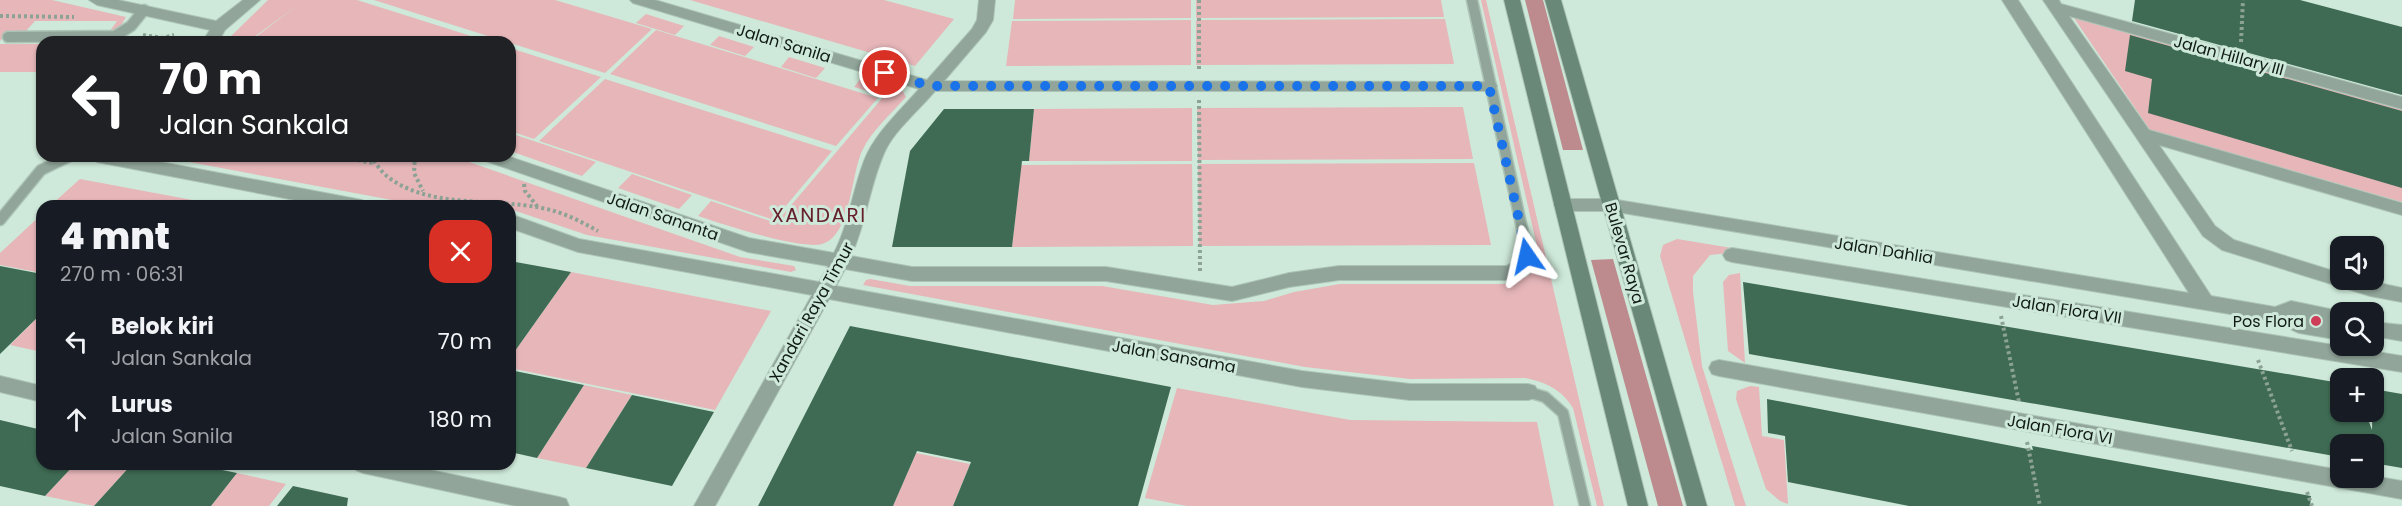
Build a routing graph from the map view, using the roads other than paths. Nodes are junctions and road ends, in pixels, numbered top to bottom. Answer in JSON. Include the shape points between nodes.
{"nodes":[{"id":1,"x":97,"y":0,"type":"edge"},
{"id":2,"x":252,"y":0,"type":"edge"},
{"id":3,"x":638,"y":0,"type":"edge"},
{"id":4,"x":987,"y":0,"type":"edge"},
{"id":5,"x":1472,"y":0,"type":"edge"},
{"id":6,"x":1512,"y":0,"type":"edge"},
{"id":7,"x":1552,"y":0,"type":"edge"},
{"id":8,"x":2010,"y":0,"type":"edge"},
{"id":9,"x":2054,"y":4,"type":"edge"},
{"id":10,"x":140,"y":15,"type":"junction"},
{"id":11,"x":219,"y":27,"type":"junction"},
{"id":12,"x":115,"y":36,"type":"edge"},
{"id":13,"x":214,"y":36,"type":"edge"},
{"id":14,"x":8,"y":37,"type":"dead end"},
{"id":15,"x":36,"y":37,"type":"edge"},
{"id":16,"x":930,"y":86,"type":"junction"},
{"id":17,"x":1489,"y":86,"type":"junction"},
{"id":18,"x":2402,"y":103,"type":"edge"},
{"id":19,"x":2142,"y":134,"type":"junction"},
{"id":20,"x":58,"y":162,"type":"edge"},
{"id":21,"x":129,"y":162,"type":"edge"},
{"id":22,"x":506,"y":162,"type":"edge"},
{"id":23,"x":330,"y":200,"type":"edge"},
{"id":24,"x":1563,"y":205,"type":"junction"},
{"id":25,"x":1611,"y":206,"type":"junction"},
{"id":26,"x":2402,"y":209,"type":"edge"},
{"id":27,"x":0,"y":220,"type":"edge"},
{"id":28,"x":516,"y":223,"type":"edge"},
{"id":29,"x":1732,"y":255,"type":"dead end"},
{"id":30,"x":839,"y":263,"type":"junction"},
{"id":31,"x":1505,"y":273,"type":"joint"},
{"id":32,"x":823,"y":291,"type":"junction"},
{"id":33,"x":2402,"y":295,"type":"edge"},
{"id":34,"x":2205,"y":302,"type":"junction"},
{"id":35,"x":2330,"y":319,"type":"edge"},
{"id":36,"x":2316,"y":320,"type":"junction"},
{"id":37,"x":2330,"y":327,"type":"edge"},
{"id":38,"x":2384,"y":331,"type":"edge"},
{"id":39,"x":2402,"y":333,"type":"edge"},
{"id":40,"x":2402,"y":364,"type":"edge"},
{"id":41,"x":1719,"y":368,"type":"dead end"},
{"id":42,"x":0,"y":384,"type":"edge"},
{"id":43,"x":1528,"y":392,"type":"joint"},
{"id":44,"x":36,"y":393,"type":"edge"},
{"id":45,"x":391,"y":470,"type":"edge"},
{"id":46,"x":2402,"y":490,"type":"edge"},
{"id":47,"x":559,"y":506,"type":"edge"},
{"id":48,"x":704,"y":506,"type":"edge"},
{"id":49,"x":1585,"y":506,"type":"edge"},
{"id":50,"x":1638,"y":506,"type":"edge"},
{"id":51,"x":1696,"y":506,"type":"edge"}],
"edges":[{"from":1,"to":10,"type":"street"},
{"from":2,"to":11,"type":"street"},
{"from":3,"to":16,"type":"street","name":"Jalan Sanila"},
{"from":4,"to":16,"type":"street","name":"Xandari Raya Timur","via":[[985,20],[978,32]]},
{"from":5,"to":17,"type":"lane"},
{"from":6,"to":24,"type":"street"},
{"from":7,"to":25,"type":"street","name":"Bulevar Raya"},
{"from":8,"to":34,"type":"street"},
{"from":9,"to":18,"type":"street","name":"Jalan Hillary III"},
{"from":9,"to":19,"type":"street"},
{"from":10,"to":11,"type":"street"},
{"from":10,"to":12,"type":"lane"},
{"from":11,"to":13,"type":"street"},
{"from":14,"to":15,"type":"lane"},
{"from":16,"to":17,"type":"street","name":"Jalan Sanila"},
{"from":16,"to":30,"type":"street","name":"Xandari Raya Timur","via":[[881,143],[872,162],[854,231]]},
{"from":17,"to":31,"type":"lane","via":[[1527,250],[1522,264]]},
{"from":19,"to":26,"type":"street"},
{"from":19,"to":33,"type":"street","via":[[2209,231],[2228,245],[2370,290]]},
{"from":20,"to":27,"type":"lane","via":[[41,170]]},
{"from":21,"to":23,"type":"street"},
{"from":22,"to":30,"type":"street","name":"Jalan Sananta","via":[[748,245]]},
{"from":24,"to":25,"type":"street","name":"Jalan Dahlia"},
{"from":24,"to":50,"type":"street"},
{"from":25,"to":34,"type":"street","name":"Jalan Dahlia"},
{"from":25,"to":51,"type":"street","name":"Bulevar Raya"},
{"from":28,"to":32,"type":"street","via":[[578,245]]},
{"from":29,"to":40,"type":"street","name":"Jalan Flora VII"},
{"from":30,"to":31,"type":"street","via":[[912,274],[1106,274],[1232,294],[1340,273]]},
{"from":30,"to":32,"type":"street","name":"Xandari Raya Timur"},
{"from":32,"to":43,"type":"street","name":"Jalan Sansama","via":[[1357,388]]},
{"from":32,"to":48,"type":"street","name":"Xandari Raya Timur"},
{"from":34,"to":36,"type":"street","name":"Jalan Dahlia","via":[[2276,314],[2299,326]]},
{"from":35,"to":36,"type":"street"},
{"from":36,"to":37,"type":"street"},
{"from":38,"to":39,"type":"street"},
{"from":41,"to":46,"type":"street","name":"Jalan Flora VI"},
{"from":42,"to":44,"type":"street"},
{"from":43,"to":49,"type":"lane","via":[[1545,397],[1563,413]]},
{"from":45,"to":47,"type":"street"}]}
